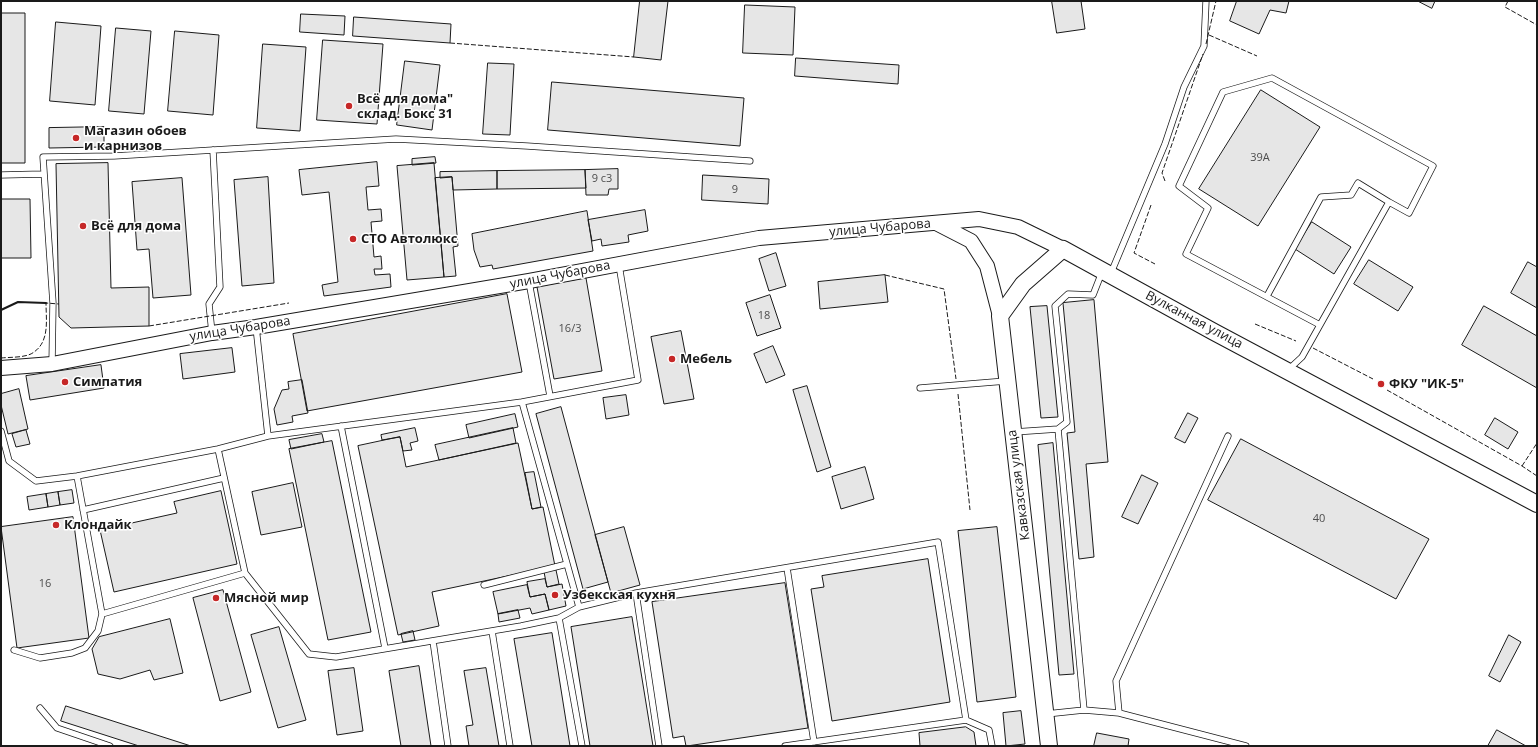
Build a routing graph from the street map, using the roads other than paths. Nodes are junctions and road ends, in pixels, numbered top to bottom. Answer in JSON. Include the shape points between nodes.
{"nodes":[{"id":1,"x":1206,"y":1,"type":"edge"},
{"id":2,"x":213,"y":150,"type":"junction"},
{"id":3,"x":750,"y":161,"type":"dead end"},
{"id":4,"x":1,"y":174,"type":"edge"},
{"id":5,"x":43,"y":174,"type":"junction"},
{"id":6,"x":1389,"y":202,"type":"junction"},
{"id":7,"x":936,"y":223,"type":"junction"},
{"id":8,"x":1063,"y":249,"type":"junction"},
{"id":9,"x":619,"y":264,"type":"junction"},
{"id":10,"x":1106,"y":273,"type":"junction"},
{"id":11,"x":529,"y":281,"type":"junction"},
{"id":12,"x":1267,"y":296,"type":"junction"},
{"id":13,"x":1000,"y":316,"type":"junction"},
{"id":14,"x":1320,"y":325,"type":"junction"},
{"id":15,"x":256,"y":327,"type":"junction"},
{"id":16,"x":212,"y":333,"type":"junction"},
{"id":17,"x":52,"y":364,"type":"junction"},
{"id":18,"x":1,"y":368,"type":"edge"},
{"id":19,"x":1288,"y":370,"type":"junction"},
{"id":20,"x":1007,"y":381,"type":"junction"},
{"id":21,"x":920,"y":388,"type":"dead end"},
{"id":22,"x":550,"y":396,"type":"junction"},
{"id":23,"x":522,"y":402,"type":"junction"},
{"id":24,"x":341,"y":426,"type":"junction"},
{"id":25,"x":1058,"y":429,"type":"junction"},
{"id":26,"x":1,"y":431,"type":"edge"},
{"id":27,"x":1012,"y":432,"type":"junction"},
{"id":28,"x":268,"y":436,"type":"junction"},
{"id":29,"x":1228,"y":436,"type":"dead end"},
{"id":30,"x":218,"y":449,"type":"junction"},
{"id":31,"x":78,"y":476,"type":"junction"},
{"id":32,"x":224,"y":478,"type":"junction"},
{"id":33,"x":1537,"y":504,"type":"edge"},
{"id":34,"x":83,"y":510,"type":"junction"},
{"id":35,"x":567,"y":564,"type":"junction"},
{"id":36,"x":788,"y":568,"type":"junction"},
{"id":37,"x":245,"y":573,"type":"junction"},
{"id":38,"x":484,"y":585,"type":"dead end"},
{"id":39,"x":636,"y":593,"type":"junction"},
{"id":40,"x":579,"y":607,"type":"junction"},
{"id":41,"x":102,"y":614,"type":"junction"},
{"id":42,"x":559,"y":618,"type":"junction"},
{"id":43,"x":492,"y":631,"type":"junction"},
{"id":44,"x":433,"y":641,"type":"junction"},
{"id":45,"x":385,"y":648,"type":"junction"},
{"id":46,"x":14,"y":650,"type":"dead end"},
{"id":47,"x":40,"y":708,"type":"dead end"},
{"id":48,"x":1084,"y":710,"type":"junction"},
{"id":49,"x":1119,"y":713,"type":"junction"},
{"id":50,"x":1046,"y":714,"type":"junction"},
{"id":51,"x":966,"y":720,"type":"junction"},
{"id":52,"x":814,"y":742,"type":"junction"},
{"id":53,"x":110,"y":746,"type":"edge"},
{"id":54,"x":448,"y":746,"type":"edge"},
{"id":55,"x":510,"y":746,"type":"edge"},
{"id":56,"x":582,"y":746,"type":"edge"},
{"id":57,"x":659,"y":746,"type":"edge"},
{"id":58,"x":785,"y":746,"type":"edge"},
{"id":59,"x":992,"y":746,"type":"edge"},
{"id":60,"x":1049,"y":746,"type":"edge"},
{"id":61,"x":1246,"y":746,"type":"edge"}],
"edges":[{"from":1,"to":10,"type":"lane","via":[[1204,46],[1184,87],[1165,144],[1129,231]]},
{"from":2,"to":3,"type":"lane","via":[[396,139]]},
{"from":2,"to":5,"type":"lane","via":[[43,157]]},
{"from":2,"to":16,"type":"lane","via":[[220,287],[210,304]]},
{"from":4,"to":5,"type":"lane"},
{"from":5,"to":17,"type":"lane","via":[[53,303]]},
{"from":6,"to":12,"type":"lane","via":[[1358,183],[1351,195],[1321,197]]},
{"from":6,"to":12,"type":"lane","via":[[1409,213],[1433,166],[1272,78],[1223,92],[1179,186],[1208,208],[1186,254]]},
{"from":6,"to":14,"type":"lane"},
{"from":7,"to":8,"type":"street","name":"улица Чубарова","via":[[979,219],[1010,225]]},
{"from":7,"to":9,"type":"street","name":"улица Чубарова","via":[[759,238]]},
{"from":7,"to":13,"type":"street","via":[[971,241],[987,266]]},
{"from":8,"to":10,"type":"main road","name":"улица Чубарова"},
{"from":8,"to":13,"type":"main road","via":[[1023,284]]},
{"from":9,"to":11,"type":"street","name":"улица Чубарова"},
{"from":9,"to":22,"type":"lane","via":[[638,380]]},
{"from":10,"to":19,"type":"main road","name":"Вулканная улица"},
{"from":10,"to":25,"type":"lane","via":[[1093,295],[1068,294],[1055,306],[1067,422]]},
{"from":11,"to":15,"type":"street","name":"улица Чубарова"},
{"from":11,"to":22,"type":"lane"},
{"from":12,"to":14,"type":"lane"},
{"from":13,"to":20,"type":"main road","name":"Кавказская улица"},
{"from":14,"to":19,"type":"lane","via":[[1302,357]]},
{"from":15,"to":16,"type":"street","name":"улица Чубарова"},
{"from":15,"to":28,"type":"lane"},
{"from":16,"to":17,"type":"street","name":"улица Чубарова"},
{"from":17,"to":18,"type":"street","name":"улица Чубарова"},
{"from":19,"to":33,"type":"main road","name":"Вулканная улица"},
{"from":20,"to":21,"type":"lane"},
{"from":20,"to":27,"type":"main road","name":"Кавказская улица"},
{"from":22,"to":23,"type":"lane"},
{"from":23,"to":24,"type":"lane"},
{"from":23,"to":35,"type":"lane"},
{"from":24,"to":28,"type":"lane"},
{"from":24,"to":45,"type":"lane"},
{"from":25,"to":27,"type":"lane"},
{"from":25,"to":48,"type":"lane"},
{"from":26,"to":31,"type":"lane","via":[[9,461],[36,480]]},
{"from":27,"to":50,"type":"main road","name":"Кавказская улица"},
{"from":28,"to":30,"type":"lane"},
{"from":29,"to":49,"type":"lane","via":[[1116,681]]},
{"from":30,"to":31,"type":"lane"},
{"from":30,"to":32,"type":"lane"},
{"from":31,"to":34,"type":"lane"},
{"from":32,"to":34,"type":"lane"},
{"from":32,"to":37,"type":"lane"},
{"from":34,"to":41,"type":"lane"},
{"from":35,"to":38,"type":"lane"},
{"from":35,"to":40,"type":"lane"},
{"from":36,"to":39,"type":"lane"},
{"from":36,"to":51,"type":"lane","via":[[938,542]]},
{"from":36,"to":52,"type":"lane"},
{"from":37,"to":41,"type":"lane"},
{"from":37,"to":45,"type":"lane","via":[[309,654],[336,657]]},
{"from":39,"to":40,"type":"lane"},
{"from":39,"to":57,"type":"lane"},
{"from":40,"to":42,"type":"lane"},
{"from":41,"to":46,"type":"lane","via":[[98,631],[85,648],[72,653],[40,658]]},
{"from":42,"to":43,"type":"lane"},
{"from":42,"to":56,"type":"lane"},
{"from":43,"to":44,"type":"lane"},
{"from":43,"to":55,"type":"lane"},
{"from":44,"to":45,"type":"lane"},
{"from":44,"to":54,"type":"lane"},
{"from":47,"to":53,"type":"lane","via":[[57,728]]},
{"from":48,"to":49,"type":"lane"},
{"from":48,"to":50,"type":"lane"},
{"from":49,"to":61,"type":"lane"},
{"from":50,"to":60,"type":"main road","name":"Кавказская улица"},
{"from":51,"to":52,"type":"lane"},
{"from":51,"to":59,"type":"lane","via":[[989,730]]},
{"from":52,"to":58,"type":"lane"}]}
